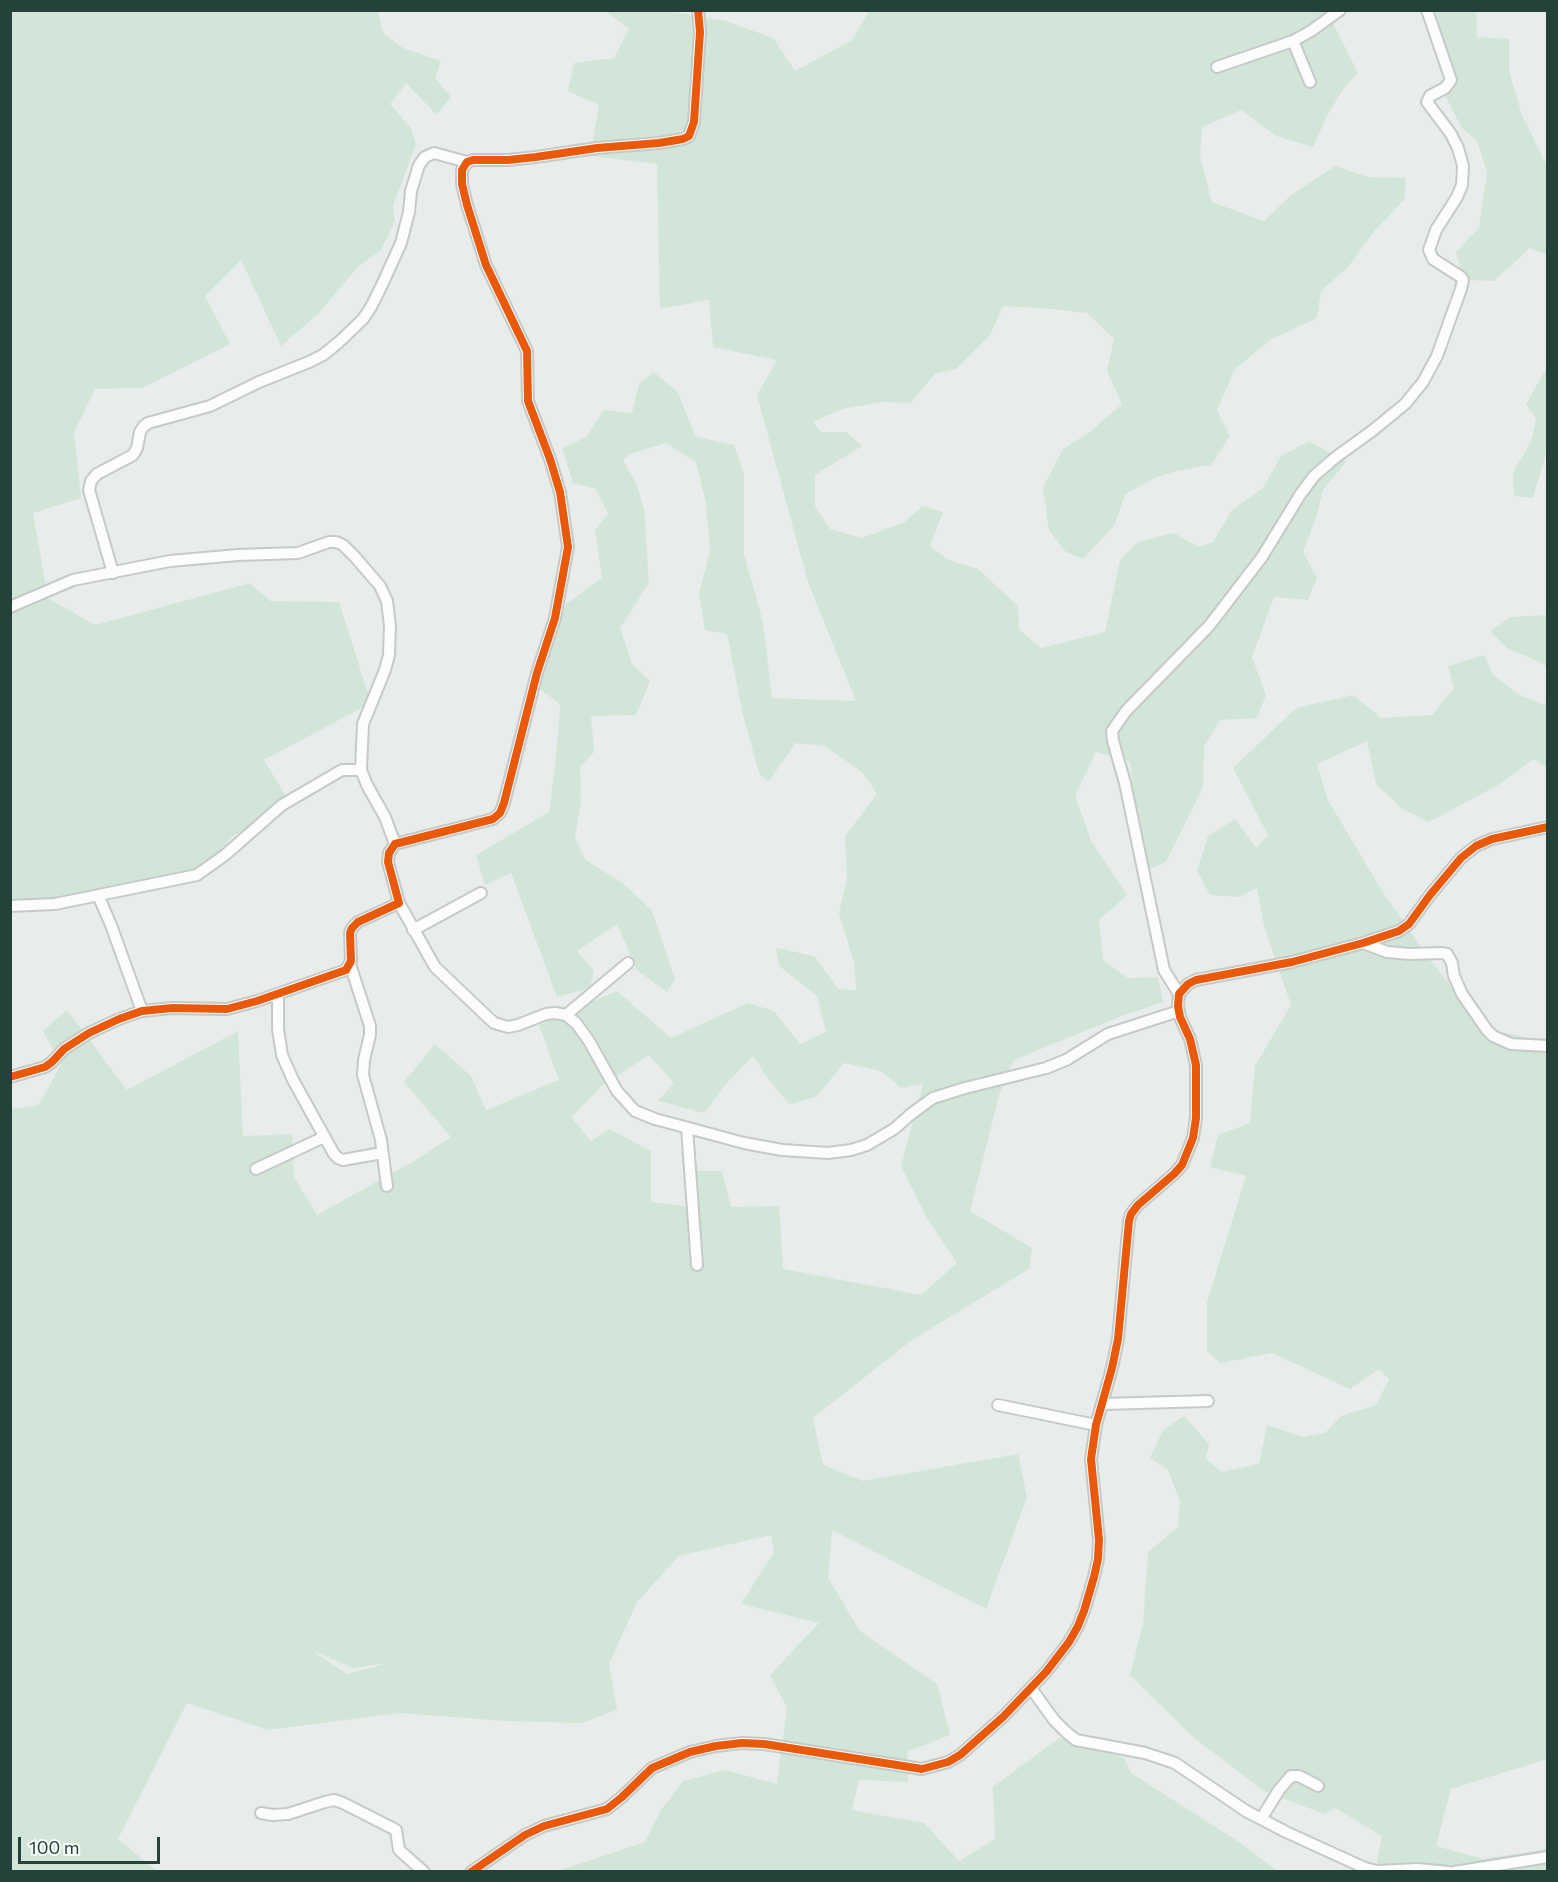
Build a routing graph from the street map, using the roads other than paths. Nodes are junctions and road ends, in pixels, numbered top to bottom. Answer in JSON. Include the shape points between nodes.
{"nodes":[{"id":1,"x":698,"y":10,"type":"edge"},
{"id":2,"x":1340,"y":10,"type":"edge"},
{"id":3,"x":1427,"y":10,"type":"edge"},
{"id":4,"x":1293,"y":41,"type":"junction"},
{"id":5,"x":1217,"y":67,"type":"dead end"},
{"id":6,"x":1310,"y":82,"type":"dead end"},
{"id":7,"x":467,"y":162,"type":"junction"},
{"id":8,"x":113,"y":573,"type":"junction"},
{"id":9,"x":10,"y":607,"type":"edge"},
{"id":10,"x":361,"y":770,"type":"junction"},
{"id":11,"x":1548,"y":827,"type":"edge"},
{"id":12,"x":395,"y":844,"type":"junction"},
{"id":13,"x":481,"y":893,"type":"dead end"},
{"id":14,"x":98,"y":895,"type":"junction"},
{"id":15,"x":399,"y":903,"type":"junction"},
{"id":16,"x":10,"y":906,"type":"edge"},
{"id":17,"x":413,"y":930,"type":"junction"},
{"id":18,"x":1363,"y":943,"type":"junction"},
{"id":19,"x":628,"y":963,"type":"dead end"},
{"id":20,"x":350,"y":964,"type":"junction"},
{"id":21,"x":278,"y":994,"type":"junction"},
{"id":22,"x":1179,"y":994,"type":"junction"},
{"id":23,"x":142,"y":1011,"type":"junction"},
{"id":24,"x":1179,"y":1011,"type":"junction"},
{"id":25,"x":566,"y":1015,"type":"junction"},
{"id":26,"x":1548,"y":1046,"type":"edge"},
{"id":27,"x":10,"y":1077,"type":"edge"},
{"id":28,"x":687,"y":1128,"type":"junction"},
{"id":29,"x":324,"y":1137,"type":"junction"},
{"id":30,"x":382,"y":1153,"type":"junction"},
{"id":31,"x":256,"y":1169,"type":"dead end"},
{"id":32,"x":387,"y":1186,"type":"dead end"},
{"id":33,"x":697,"y":1265,"type":"dead end"},
{"id":34,"x":1208,"y":1401,"type":"dead end"},
{"id":35,"x":1103,"y":1404,"type":"junction"},
{"id":36,"x":998,"y":1405,"type":"dead end"},
{"id":37,"x":1096,"y":1425,"type":"junction"},
{"id":38,"x":1031,"y":1689,"type":"junction"},
{"id":39,"x":1318,"y":1786,"type":"dead end"},
{"id":40,"x":261,"y":1813,"type":"dead end"},
{"id":41,"x":1261,"y":1819,"type":"junction"},
{"id":42,"x":1548,"y":1857,"type":"edge"},
{"id":43,"x":424,"y":1872,"type":"edge"},
{"id":44,"x":471,"y":1872,"type":"edge"},
{"id":45,"x":1449,"y":1872,"type":"edge"},
{"id":46,"x":1454,"y":1872,"type":"edge"}],
"edges":[{"from":1,"to":7,"type":"street","via":[[694,122],[689,136]]},
{"from":2,"to":4,"type":"street"},
{"from":3,"to":22,"type":"street","via":[[1451,78],[1428,102],[1451,134],[1463,166],[1460,191],[1429,250],[1433,259],[1463,280],[1437,356],[1406,404],[1314,476],[1262,557],[1209,626],[1126,711],[1112,731],[1164,970]]},
{"from":4,"to":5,"type":"street"},
{"from":4,"to":6,"type":"street"},
{"from":7,"to":8,"type":"street","via":[[434,153],[419,165],[405,229],[392,262],[371,307],[339,342],[309,362],[210,406],[148,423],[140,432],[133,454],[97,474],[89,490]]},
{"from":7,"to":12,"type":"street","via":[[461,175],[467,205],[486,265],[525,343],[528,401],[560,492],[568,547],[555,618],[500,813],[493,819]]},
{"from":8,"to":9,"type":"street","via":[[73,580]]},
{"from":8,"to":10,"type":"street","via":[[170,561],[298,553],[329,543],[343,545],[380,586],[387,601],[390,626],[385,670],[363,724]]},
{"from":10,"to":12,"type":"street"},
{"from":10,"to":14,"type":"street","via":[[342,770],[282,805],[197,875]]},
{"from":11,"to":18,"type":"street","via":[[1476,846],[1461,858],[1405,928]]},
{"from":12,"to":15,"type":"street","via":[[388,862]]},
{"from":13,"to":17,"type":"street"},
{"from":14,"to":16,"type":"street","via":[[56,904]]},
{"from":14,"to":23,"type":"street"},
{"from":15,"to":17,"type":"street"},
{"from":15,"to":20,"type":"street","via":[[352,928]]},
{"from":17,"to":25,"type":"street","via":[[440,973],[494,1023],[508,1027],[546,1014]]},
{"from":18,"to":22,"type":"street","via":[[1293,962],[1196,980]]},
{"from":18,"to":26,"type":"street","via":[[1387,952],[1447,954],[1462,994],[1493,1036],[1511,1044]]},
{"from":19,"to":25,"type":"street"},
{"from":20,"to":21,"type":"street","via":[[346,970]]},
{"from":20,"to":30,"type":"street","via":[[370,1026],[363,1075]]},
{"from":21,"to":23,"type":"street","via":[[227,1010]]},
{"from":21,"to":29,"type":"street","via":[[282,1055]]},
{"from":22,"to":24,"type":"street"},
{"from":23,"to":27,"type":"street","via":[[89,1033],[45,1067]]},
{"from":24,"to":28,"type":"street","via":[[1108,1034],[1046,1068],[933,1098],[881,1138],[850,1150],[782,1150]]},
{"from":24,"to":35,"type":"street","via":[[1196,1065],[1193,1138],[1182,1165],[1131,1214],[1118,1339]]},
{"from":25,"to":28,"type":"street","via":[[590,1041],[628,1104],[644,1115]]},
{"from":28,"to":33,"type":"street"},
{"from":29,"to":30,"type":"street","via":[[334,1154],[343,1160]]},
{"from":29,"to":31,"type":"street"},
{"from":30,"to":32,"type":"street"},
{"from":34,"to":35,"type":"street"},
{"from":35,"to":37,"type":"street"},
{"from":36,"to":37,"type":"street"},
{"from":37,"to":38,"type":"street","via":[[1091,1459],[1099,1540],[1094,1577],[1078,1626]]},
{"from":38,"to":41,"type":"street","via":[[1054,1720],[1076,1740],[1146,1753],[1175,1763]]},
{"from":38,"to":44,"type":"street","via":[[960,1755],[922,1769],[764,1744],[742,1743],[690,1752],[652,1768],[607,1809],[544,1826]]},
{"from":39,"to":41,"type":"street","via":[[1291,1776]]},
{"from":40,"to":43,"type":"street","via":[[288,1814],[334,1800],[343,1803],[396,1830],[399,1850]]},
{"from":41,"to":45,"type":"street","via":[[1365,1868]]},
{"from":42,"to":46,"type":"street"}]}
